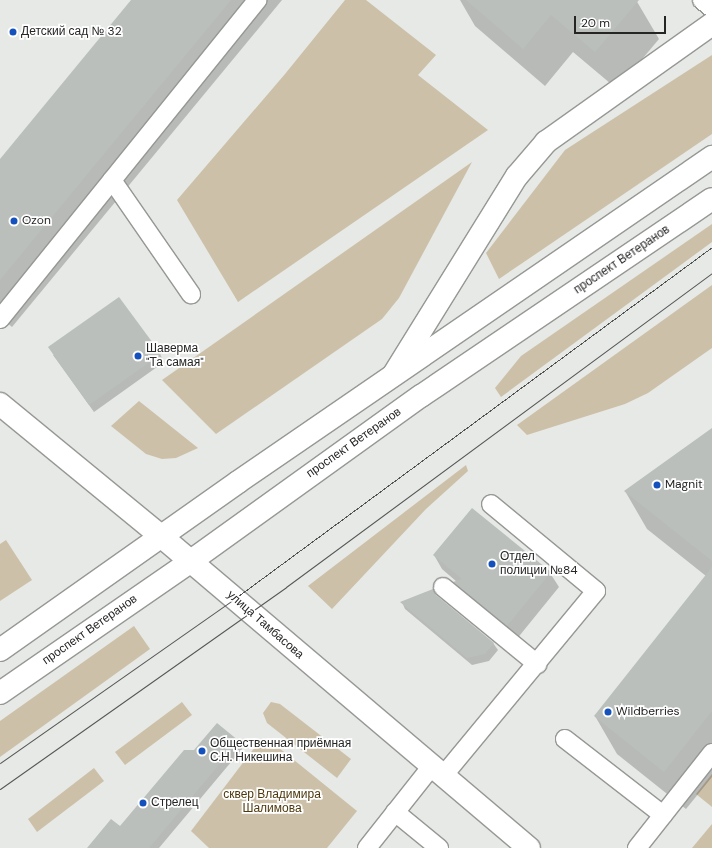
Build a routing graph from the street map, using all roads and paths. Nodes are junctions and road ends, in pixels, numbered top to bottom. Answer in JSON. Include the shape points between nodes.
{"nodes":[{"id":1,"x":257,"y":0,"type":"edge"},
{"id":2,"x":702,"y":0,"type":"edge"},
{"id":3,"x":712,"y":8,"type":"edge"},
{"id":4,"x":712,"y":24,"type":"edge"},
{"id":5,"x":712,"y":157,"type":"edge"},
{"id":6,"x":112,"y":180,"type":"junction"},
{"id":7,"x":712,"y":199,"type":"edge"},
{"id":8,"x":192,"y":294,"type":"dead end"},
{"id":9,"x":0,"y":319,"type":"edge"},
{"id":10,"x":394,"y":374,"type":"junction"},
{"id":11,"x":0,"y":404,"type":"edge"},
{"id":12,"x":491,"y":504,"type":"dead end"},
{"id":13,"x":162,"y":537,"type":"junction"},
{"id":14,"x":191,"y":562,"type":"junction"},
{"id":15,"x":443,"y":587,"type":"dead end"},
{"id":16,"x":0,"y":650,"type":"edge"},
{"id":17,"x":537,"y":664,"type":"junction"},
{"id":18,"x":0,"y":693,"type":"edge"},
{"id":19,"x":565,"y":738,"type":"dead end"},
{"id":20,"x":712,"y":753,"type":"edge"},
{"id":21,"x":438,"y":771,"type":"junction"},
{"id":22,"x":395,"y":812,"type":"junction"},
{"id":23,"x":663,"y":815,"type":"junction"},
{"id":24,"x":367,"y":848,"type":"edge"},
{"id":25,"x":439,"y":848,"type":"edge"},
{"id":26,"x":529,"y":848,"type":"edge"},
{"id":27,"x":637,"y":848,"type":"edge"}],
"edges":[{"from":1,"to":6,"type":"lane"},
{"from":2,"to":3,"type":"lane"},
{"from":4,"to":10,"type":"main road","via":[[546,142],[516,176]]},
{"from":5,"to":10,"type":"main road"},
{"from":6,"to":8,"type":"lane"},
{"from":6,"to":9,"type":"lane"},
{"from":7,"to":14,"type":"main road","name":"проспект Ветеранов","via":[[371,430]]},
{"from":10,"to":13,"type":"main road"},
{"from":11,"to":13,"type":"main road","name":"улица Тамбасова"},
{"from":12,"to":17,"type":"lane","via":[[596,591]]},
{"from":13,"to":14,"type":"main road","name":"улица Тамбасова"},
{"from":13,"to":16,"type":"main road"},
{"from":14,"to":18,"type":"main road","name":"проспект Ветеранов"},
{"from":14,"to":21,"type":"main road","name":"улица Тамбасова"},
{"from":15,"to":17,"type":"lane"},
{"from":17,"to":21,"type":"lane"},
{"from":19,"to":23,"type":"lane"},
{"from":20,"to":23,"type":"lane"},
{"from":21,"to":22,"type":"lane"},
{"from":21,"to":26,"type":"main road","name":"улица Тамбасова"},
{"from":22,"to":24,"type":"lane"},
{"from":22,"to":25,"type":"lane"},
{"from":23,"to":27,"type":"lane"}]}
